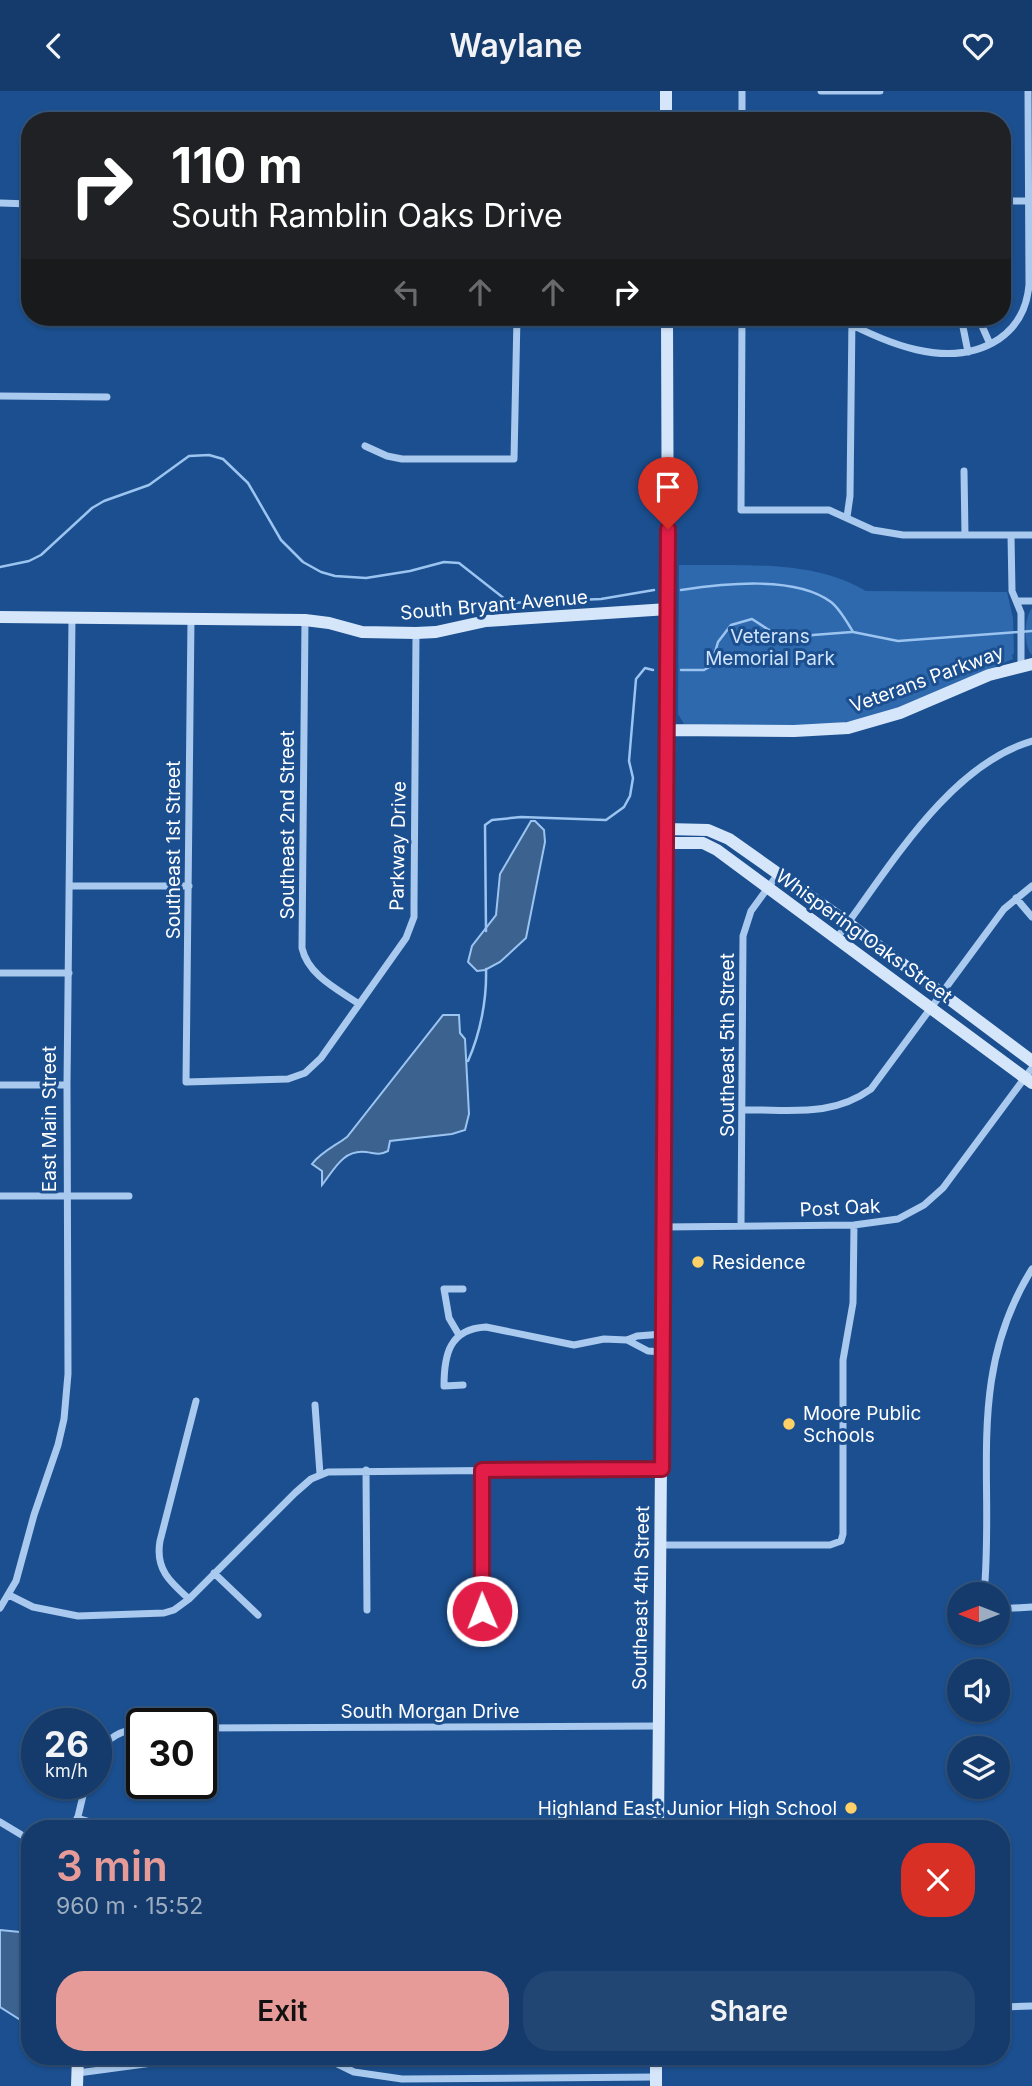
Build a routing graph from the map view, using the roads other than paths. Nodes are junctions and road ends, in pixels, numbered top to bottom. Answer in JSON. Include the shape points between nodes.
{"nodes":[{"id":1,"x":666,"y":91,"type":"edge"},
{"id":2,"x":742,"y":91,"type":"edge"},
{"id":3,"x":821,"y":91,"type":"edge"},
{"id":4,"x":880,"y":91,"type":"edge"},
{"id":5,"x":1028,"y":91,"type":"edge"},
{"id":6,"x":666,"y":112,"type":"edge"},
{"id":7,"x":742,"y":112,"type":"edge"},
{"id":8,"x":1011,"y":201,"type":"edge"},
{"id":9,"x":1028,"y":201,"type":"junction"},
{"id":10,"x":0,"y":203,"type":"edge"},
{"id":11,"x":21,"y":204,"type":"edge"},
{"id":12,"x":517,"y":326,"type":"edge"},
{"id":13,"x":667,"y":326,"type":"edge"},
{"id":14,"x":742,"y":326,"type":"edge"},
{"id":15,"x":852,"y":326,"type":"edge"},
{"id":16,"x":860,"y":326,"type":"edge"},
{"id":17,"x":963,"y":326,"type":"edge"},
{"id":18,"x":982,"y":326,"type":"edge"},
{"id":19,"x":990,"y":344,"type":"junction"},
{"id":20,"x":968,"y":352,"type":"junction"},
{"id":21,"x":0,"y":397,"type":"edge"},
{"id":22,"x":107,"y":397,"type":"dead end"},
{"id":23,"x":365,"y":446,"type":"dead end"},
{"id":24,"x":964,"y":471,"type":"dead end"},
{"id":25,"x":847,"y":517,"type":"junction"},
{"id":26,"x":965,"y":535,"type":"junction"},
{"id":27,"x":1011,"y":535,"type":"junction"},
{"id":28,"x":1032,"y":535,"type":"edge"},
{"id":29,"x":1017,"y":601,"type":"junction"},
{"id":30,"x":1032,"y":601,"type":"edge"},
{"id":31,"x":668,"y":609,"type":"junction"},
{"id":32,"x":0,"y":617,"type":"edge"},
{"id":33,"x":72,"y":618,"type":"junction"},
{"id":34,"x":191,"y":619,"type":"junction"},
{"id":35,"x":305,"y":620,"type":"junction"},
{"id":36,"x":416,"y":633,"type":"junction"},
{"id":37,"x":1027,"y":665,"type":"edge"},
{"id":38,"x":667,"y":730,"type":"junction"},
{"id":39,"x":1032,"y":741,"type":"edge"},
{"id":40,"x":666,"y":829,"type":"junction"},
{"id":41,"x":666,"y":843,"type":"junction"},
{"id":42,"x":778,"y":874,"type":"junction"},
{"id":43,"x":69,"y":886,"type":"junction"},
{"id":44,"x":189,"y":886,"type":"junction"},
{"id":45,"x":1032,"y":886,"type":"edge"},
{"id":46,"x":767,"y":889,"type":"junction"},
{"id":47,"x":1016,"y":898,"type":"junction"},
{"id":48,"x":1032,"y":917,"type":"edge"},
{"id":49,"x":848,"y":923,"type":"junction"},
{"id":50,"x":836,"y":939,"type":"junction"},
{"id":51,"x":0,"y":973,"type":"edge"},
{"id":52,"x":69,"y":973,"type":"junction"},
{"id":53,"x":942,"y":993,"type":"junction"},
{"id":54,"x":359,"y":1004,"type":"junction"},
{"id":55,"x":931,"y":1008,"type":"junction"},
{"id":56,"x":1032,"y":1061,"type":"edge"},
{"id":57,"x":1030,"y":1076,"type":"edge"},
{"id":58,"x":186,"y":1082,"type":"joint"},
{"id":59,"x":0,"y":1085,"type":"edge"},
{"id":60,"x":67,"y":1085,"type":"junction"},
{"id":61,"x":743,"y":1110,"type":"junction"},
{"id":62,"x":0,"y":1196,"type":"edge"},
{"id":63,"x":68,"y":1196,"type":"junction"},
{"id":64,"x":129,"y":1196,"type":"dead end"},
{"id":65,"x":854,"y":1225,"type":"junction"},
{"id":66,"x":741,"y":1226,"type":"junction"},
{"id":67,"x":663,"y":1227,"type":"junction"},
{"id":68,"x":1032,"y":1269,"type":"edge"},
{"id":69,"x":463,"y":1289,"type":"dead end"},
{"id":70,"x":663,"y":1334,"type":"junction"},
{"id":71,"x":459,"y":1335,"type":"junction"},
{"id":72,"x":627,"y":1340,"type":"junction"},
{"id":73,"x":663,"y":1352,"type":"junction"},
{"id":74,"x":463,"y":1385,"type":"dead end"},
{"id":75,"x":197,"y":1401,"type":"dead end"},
{"id":76,"x":314,"y":1405,"type":"dead end"},
{"id":77,"x":662,"y":1469,"type":"junction"},
{"id":78,"x":366,"y":1470,"type":"junction"},
{"id":79,"x":482,"y":1470,"type":"junction"},
{"id":80,"x":320,"y":1474,"type":"junction"},
{"id":81,"x":661,"y":1545,"type":"junction"},
{"id":82,"x":214,"y":1573,"type":"junction"},
{"id":83,"x":984,"y":1582,"type":"edge"},
{"id":84,"x":9,"y":1595,"type":"junction"},
{"id":85,"x":190,"y":1599,"type":"junction"},
{"id":86,"x":0,"y":1608,"type":"edge"},
{"id":87,"x":1032,"y":1608,"type":"edge"},
{"id":88,"x":1010,"y":1609,"type":"edge"},
{"id":89,"x":367,"y":1610,"type":"dead end"},
{"id":90,"x":482,"y":1611,"type":"dead end"},
{"id":91,"x":258,"y":1615,"type":"dead end"},
{"id":92,"x":659,"y":1726,"type":"junction"},
{"id":93,"x":217,"y":1728,"type":"edge"},
{"id":94,"x":82,"y":1799,"type":"edge"},
{"id":95,"x":77,"y":1818,"type":"joint"},
{"id":96,"x":84,"y":1820,"type":"edge"},
{"id":97,"x":658,"y":1820,"type":"edge"},
{"id":98,"x":0,"y":1822,"type":"edge"},
{"id":99,"x":21,"y":1835,"type":"edge"},
{"id":100,"x":1032,"y":2006,"type":"edge"},
{"id":101,"x":1010,"y":2007,"type":"edge"},
{"id":102,"x":154,"y":2065,"type":"edge"},
{"id":103,"x":340,"y":2065,"type":"edge"},
{"id":104,"x":77,"y":2079,"type":"edge"},
{"id":105,"x":656,"y":2081,"type":"edge"}],
"edges":[{"from":1,"to":6,"type":"street"},
{"from":2,"to":7,"type":"street"},
{"from":3,"to":4,"type":"street"},
{"from":5,"to":9,"type":"street"},
{"from":8,"to":9,"type":"street"},
{"from":9,"to":19,"type":"street","via":[[1028,291],[1022,314],[1012,329]]},
{"from":10,"to":11,"type":"street"},
{"from":12,"to":23,"type":"street","via":[[514,459],[402,459]]},
{"from":13,"to":31,"type":"street","name":"Southeast 4th Street"},
{"from":14,"to":25,"type":"street","via":[[741,510],[818,509]]},
{"from":15,"to":25,"type":"street"},
{"from":16,"to":20,"type":"street","via":[[878,338],[913,348]]},
{"from":17,"to":20,"type":"street"},
{"from":18,"to":19,"type":"street"},
{"from":19,"to":20,"type":"street"},
{"from":21,"to":22,"type":"street"},
{"from":24,"to":26,"type":"street"},
{"from":25,"to":26,"type":"street","via":[[888,533]]},
{"from":26,"to":27,"type":"street"},
{"from":27,"to":28,"type":"street"},
{"from":27,"to":29,"type":"street","via":[[1012,591]]},
{"from":29,"to":30,"type":"street"},
{"from":29,"to":37,"type":"street"},
{"from":31,"to":36,"type":"street","name":"South Bryant Avenue","via":[[486,621]]},
{"from":31,"to":38,"type":"street","name":"Southeast 4th Street"},
{"from":32,"to":33,"type":"street","name":"South Bryant Avenue"},
{"from":33,"to":34,"type":"street","name":"South Bryant Avenue"},
{"from":33,"to":43,"type":"street","name":"East Main Street"},
{"from":34,"to":35,"type":"street","name":"South Bryant Avenue"},
{"from":34,"to":44,"type":"street","name":"Southeast 1st Street"},
{"from":35,"to":36,"type":"street","name":"South Bryant Avenue","via":[[362,632]]},
{"from":35,"to":54,"type":"street","name":"Southeast 2nd Street","via":[[302,948],[315,972]]},
{"from":36,"to":54,"type":"street","name":"Parkway Drive","via":[[414,917],[407,938]]},
{"from":37,"to":38,"type":"street","name":"Veterans Parkway","via":[[973,681],[885,719],[848,728]]},
{"from":38,"to":40,"type":"street","name":"Southeast 4th Street"},
{"from":39,"to":49,"type":"street","via":[[999,755],[942,800]]},
{"from":40,"to":41,"type":"street","name":"Southeast 4th Street"},
{"from":40,"to":42,"type":"street","name":"Whispering Oaks Street","via":[[718,833]]},
{"from":41,"to":46,"type":"street","name":"Whispering Oaks Street","via":[[703,843]]},
{"from":41,"to":67,"type":"street","name":"Southeast 4th Street"},
{"from":42,"to":46,"type":"street","name":"Southeast 5th Street"},
{"from":42,"to":49,"type":"street","name":"Whispering Oaks Street"},
{"from":43,"to":44,"type":"street"},
{"from":43,"to":52,"type":"street","name":"East Main Street"},
{"from":44,"to":58,"type":"street","name":"Southeast 1st Street"},
{"from":45,"to":47,"type":"street"},
{"from":46,"to":50,"type":"street","name":"Whispering Oaks Street"},
{"from":46,"to":61,"type":"street","name":"Southeast 5th Street","via":[[747,919],[743,936]]},
{"from":47,"to":48,"type":"street"},
{"from":47,"to":53,"type":"street"},
{"from":49,"to":50,"type":"street"},
{"from":49,"to":53,"type":"street","name":"Whispering Oaks Street"},
{"from":50,"to":55,"type":"street","name":"Whispering Oaks Street"},
{"from":51,"to":52,"type":"street"},
{"from":52,"to":60,"type":"street","name":"East Main Street"},
{"from":53,"to":55,"type":"street"},
{"from":53,"to":56,"type":"street","name":"Whispering Oaks Street"},
{"from":54,"to":58,"type":"street","name":"Parkway Drive","via":[[314,1066],[296,1077]]},
{"from":55,"to":57,"type":"street","name":"Whispering Oaks Street"},
{"from":55,"to":61,"type":"street","via":[[871,1089],[850,1102],[810,1110]]},
{"from":57,"to":65,"type":"street","name":"Post Oak","via":[[925,1205],[898,1219]]},
{"from":59,"to":60,"type":"street"},
{"from":60,"to":63,"type":"street","name":"East Main Street"},
{"from":61,"to":66,"type":"street","name":"Southeast 5th Street"},
{"from":62,"to":63,"type":"street"},
{"from":63,"to":64,"type":"street"},
{"from":63,"to":84,"type":"street","name":"East Main Street","via":[[64,1419]]},
{"from":65,"to":66,"type":"street","name":"Post Oak"},
{"from":65,"to":81,"type":"street","via":[[853,1303],[844,1351],[841,1541],[830,1545]]},
{"from":66,"to":67,"type":"street","name":"Post Oak"},
{"from":67,"to":70,"type":"street","name":"Southeast 4th Street"},
{"from":68,"to":83,"type":"street","via":[[1000,1339],[988,1395]]},
{"from":69,"to":71,"type":"street","via":[[444,1289],[449,1318]]},
{"from":70,"to":72,"type":"street"},
{"from":70,"to":73,"type":"street","name":"Southeast 4th Street"},
{"from":71,"to":72,"type":"street","via":[[486,1327],[563,1345]]},
{"from":71,"to":74,"type":"street","via":[[446,1356],[444,1386]]},
{"from":72,"to":73,"type":"street","via":[[648,1351]]},
{"from":73,"to":77,"type":"street","name":"Southeast 4th Street"},
{"from":75,"to":85,"type":"street","via":[[158,1556],[167,1577]]},
{"from":76,"to":80,"type":"street"},
{"from":77,"to":79,"type":"street"},
{"from":77,"to":81,"type":"street","name":"Southeast 4th Street"},
{"from":78,"to":79,"type":"street"},
{"from":78,"to":80,"type":"street"},
{"from":78,"to":89,"type":"street"},
{"from":79,"to":90,"type":"street"},
{"from":80,"to":82,"type":"street"},
{"from":81,"to":92,"type":"street","name":"Southeast 4th Street"},
{"from":82,"to":85,"type":"street"},
{"from":82,"to":91,"type":"street"},
{"from":84,"to":85,"type":"street","via":[[33,1607],[78,1616],[164,1613]]},
{"from":84,"to":86,"type":"street","name":"East Main Street"},
{"from":87,"to":88,"type":"street"},
{"from":92,"to":93,"type":"street","name":"South Morgan Drive"},
{"from":92,"to":97,"type":"street","name":"Southeast 4th Street"},
{"from":94,"to":95,"type":"street"},
{"from":95,"to":96,"type":"street"},
{"from":98,"to":99,"type":"street"},
{"from":100,"to":101,"type":"street"},
{"from":102,"to":104,"type":"street"},
{"from":103,"to":105,"type":"street","via":[[392,2078]]}]}
